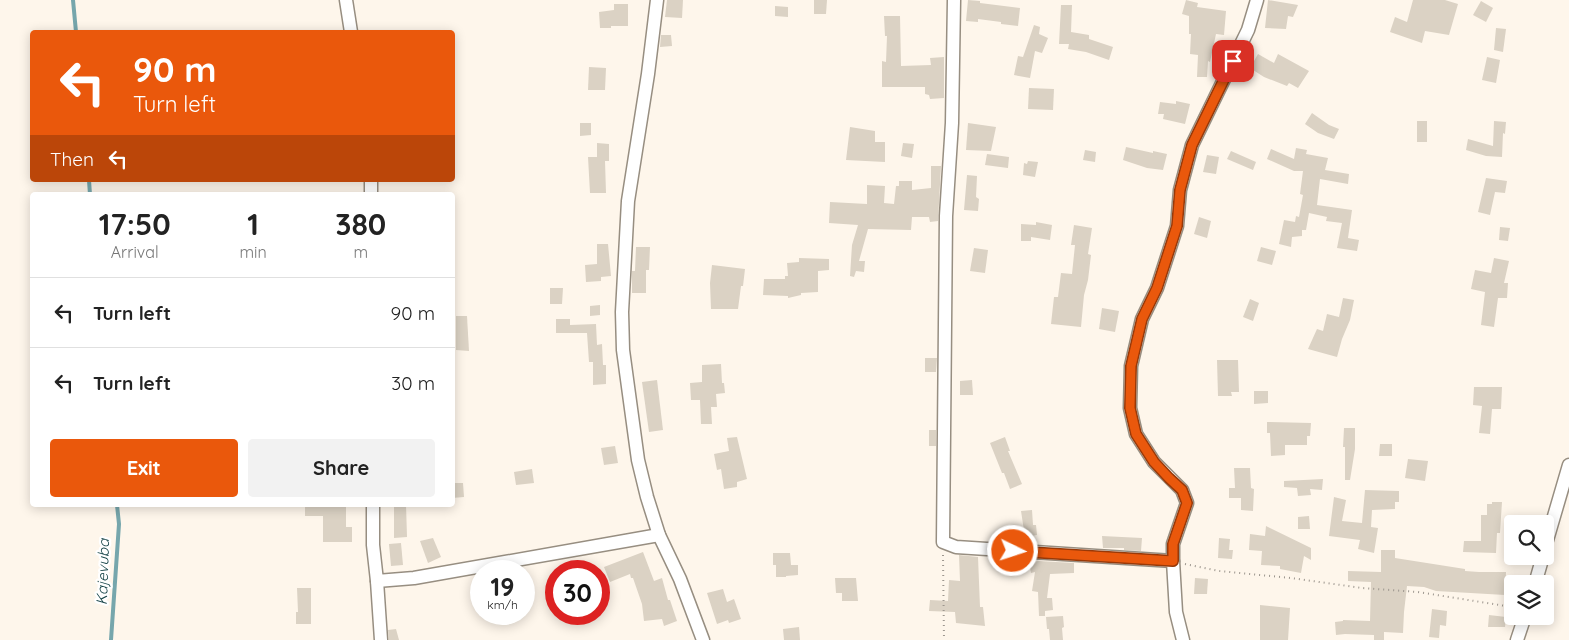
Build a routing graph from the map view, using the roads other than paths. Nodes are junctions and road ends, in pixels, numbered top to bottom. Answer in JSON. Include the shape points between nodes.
{"nodes":[{"id":1,"x":346,"y":0,"type":"edge"},
{"id":2,"x":657,"y":0,"type":"edge"},
{"id":3,"x":954,"y":0,"type":"edge"},
{"id":4,"x":1257,"y":0,"type":"edge"},
{"id":5,"x":351,"y":30,"type":"edge"},
{"id":6,"x":1569,"y":465,"type":"edge"},
{"id":7,"x":373,"y":507,"type":"edge"},
{"id":8,"x":1554,"y":516,"type":"edge"},
{"id":9,"x":659,"y":535,"type":"junction"},
{"id":10,"x":1173,"y":561,"type":"junction"},
{"id":11,"x":377,"y":581,"type":"junction"},
{"id":12,"x":1522,"y":625,"type":"edge"},
{"id":13,"x":381,"y":640,"type":"edge"},
{"id":14,"x":703,"y":640,"type":"edge"},
{"id":15,"x":1183,"y":640,"type":"edge"},
{"id":16,"x":1517,"y":640,"type":"edge"}],
"edges":[{"from":1,"to":5,"type":"street"},
{"from":2,"to":9,"type":"street","via":[[628,201],[622,312],[623,350],[638,460]]},
{"from":3,"to":10,"type":"street","via":[[946,226],[943,542],[956,547]]},
{"from":4,"to":10,"type":"street","via":[[1248,30],[1192,145],[1180,190],[1177,226],[1157,288],[1142,319],[1131,366],[1130,408],[1136,434],[1154,462],[1182,490],[1187,503],[1173,544]]},
{"from":6,"to":8,"type":"street"},
{"from":7,"to":11,"type":"street"},
{"from":9,"to":11,"type":"street","via":[[414,578]]},
{"from":9,"to":14,"type":"street","via":[[684,588]]},
{"from":10,"to":15,"type":"street","via":[[1176,612]]},
{"from":11,"to":13,"type":"street"},
{"from":12,"to":16,"type":"street"}]}
